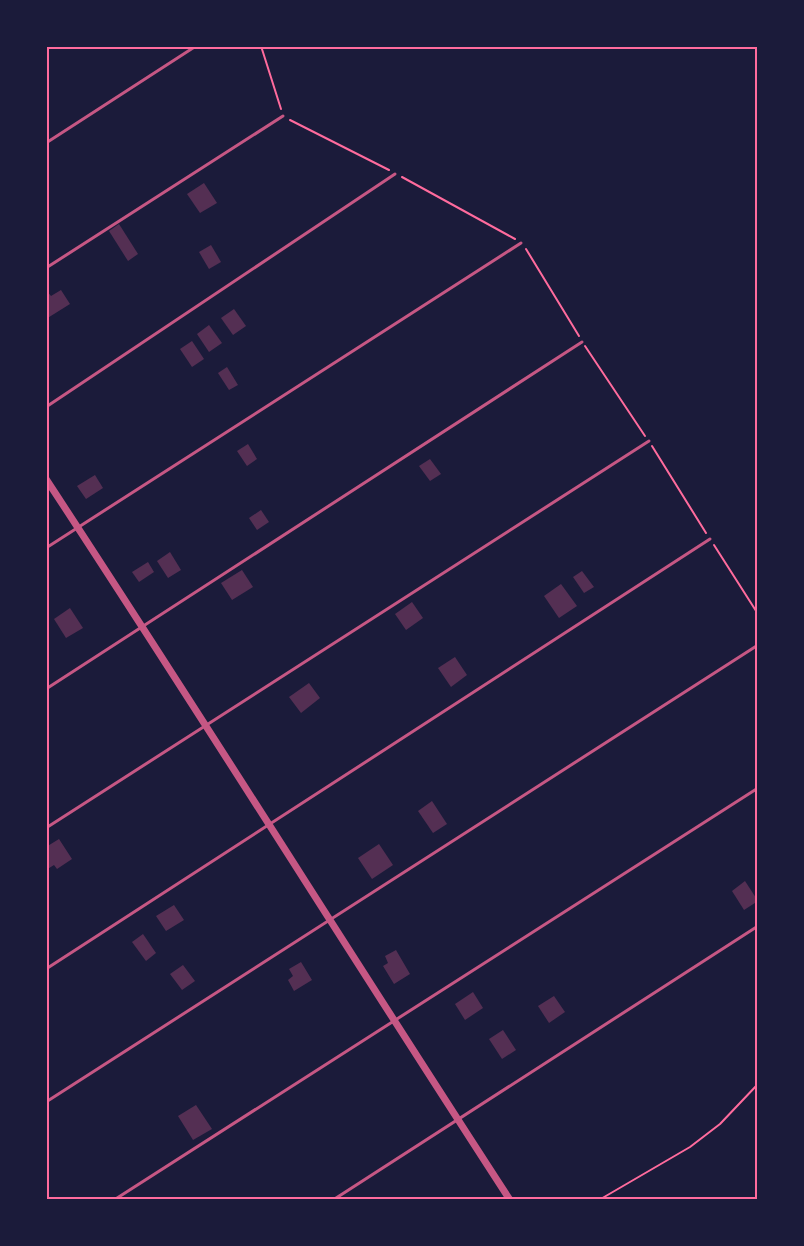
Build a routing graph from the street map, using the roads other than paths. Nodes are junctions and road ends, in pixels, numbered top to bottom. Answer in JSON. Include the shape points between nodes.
{"nodes":[{"id":1,"x":196,"y":46,"type":"edge"},
{"id":2,"x":283,"y":116,"type":"road end"},
{"id":3,"x":46,"y":142,"type":"edge"},
{"id":4,"x":395,"y":174,"type":"road end"},
{"id":5,"x":521,"y":243,"type":"road end"},
{"id":6,"x":46,"y":268,"type":"edge"},
{"id":7,"x":582,"y":342,"type":"road end"},
{"id":8,"x":46,"y":407,"type":"edge"},
{"id":9,"x":649,"y":441,"type":"road end"},
{"id":10,"x":46,"y":479,"type":"edge"},
{"id":11,"x":78,"y":527,"type":"junction"},
{"id":12,"x":710,"y":539,"type":"road end"},
{"id":13,"x":46,"y":548,"type":"edge"},
{"id":14,"x":143,"y":628,"type":"junction"},
{"id":15,"x":758,"y":645,"type":"edge"},
{"id":16,"x":46,"y":689,"type":"edge"},
{"id":17,"x":207,"y":727,"type":"junction"},
{"id":18,"x":758,"y":788,"type":"edge"},
{"id":19,"x":270,"y":824,"type":"junction"},
{"id":20,"x":46,"y":828,"type":"edge"},
{"id":21,"x":327,"y":920,"type":"junction"},
{"id":22,"x":758,"y":926,"type":"edge"},
{"id":23,"x":46,"y":969,"type":"edge"},
{"id":24,"x":393,"y":1020,"type":"junction"},
{"id":25,"x":46,"y":1102,"type":"edge"},
{"id":26,"x":458,"y":1119,"type":"junction"},
{"id":27,"x":114,"y":1200,"type":"edge"},
{"id":28,"x":333,"y":1200,"type":"edge"},
{"id":29,"x":510,"y":1200,"type":"edge"}],
"edges":[{"from":1,"to":3,"type":"lane"},
{"from":2,"to":6,"type":"lane"},
{"from":4,"to":8,"type":"lane"},
{"from":5,"to":11,"type":"lane"},
{"from":7,"to":14,"type":"lane"},
{"from":9,"to":17,"type":"lane"},
{"from":10,"to":11,"type":"street"},
{"from":11,"to":13,"type":"lane"},
{"from":11,"to":14,"type":"street"},
{"from":12,"to":19,"type":"lane"},
{"from":14,"to":16,"type":"lane"},
{"from":14,"to":17,"type":"street"},
{"from":15,"to":21,"type":"lane"},
{"from":17,"to":19,"type":"street"},
{"from":17,"to":20,"type":"lane"},
{"from":18,"to":24,"type":"lane"},
{"from":19,"to":21,"type":"street"},
{"from":19,"to":23,"type":"lane"},
{"from":21,"to":24,"type":"street"},
{"from":21,"to":25,"type":"lane"},
{"from":22,"to":26,"type":"lane"},
{"from":24,"to":26,"type":"street"},
{"from":24,"to":27,"type":"lane"},
{"from":26,"to":28,"type":"lane"},
{"from":26,"to":29,"type":"street"}]}
